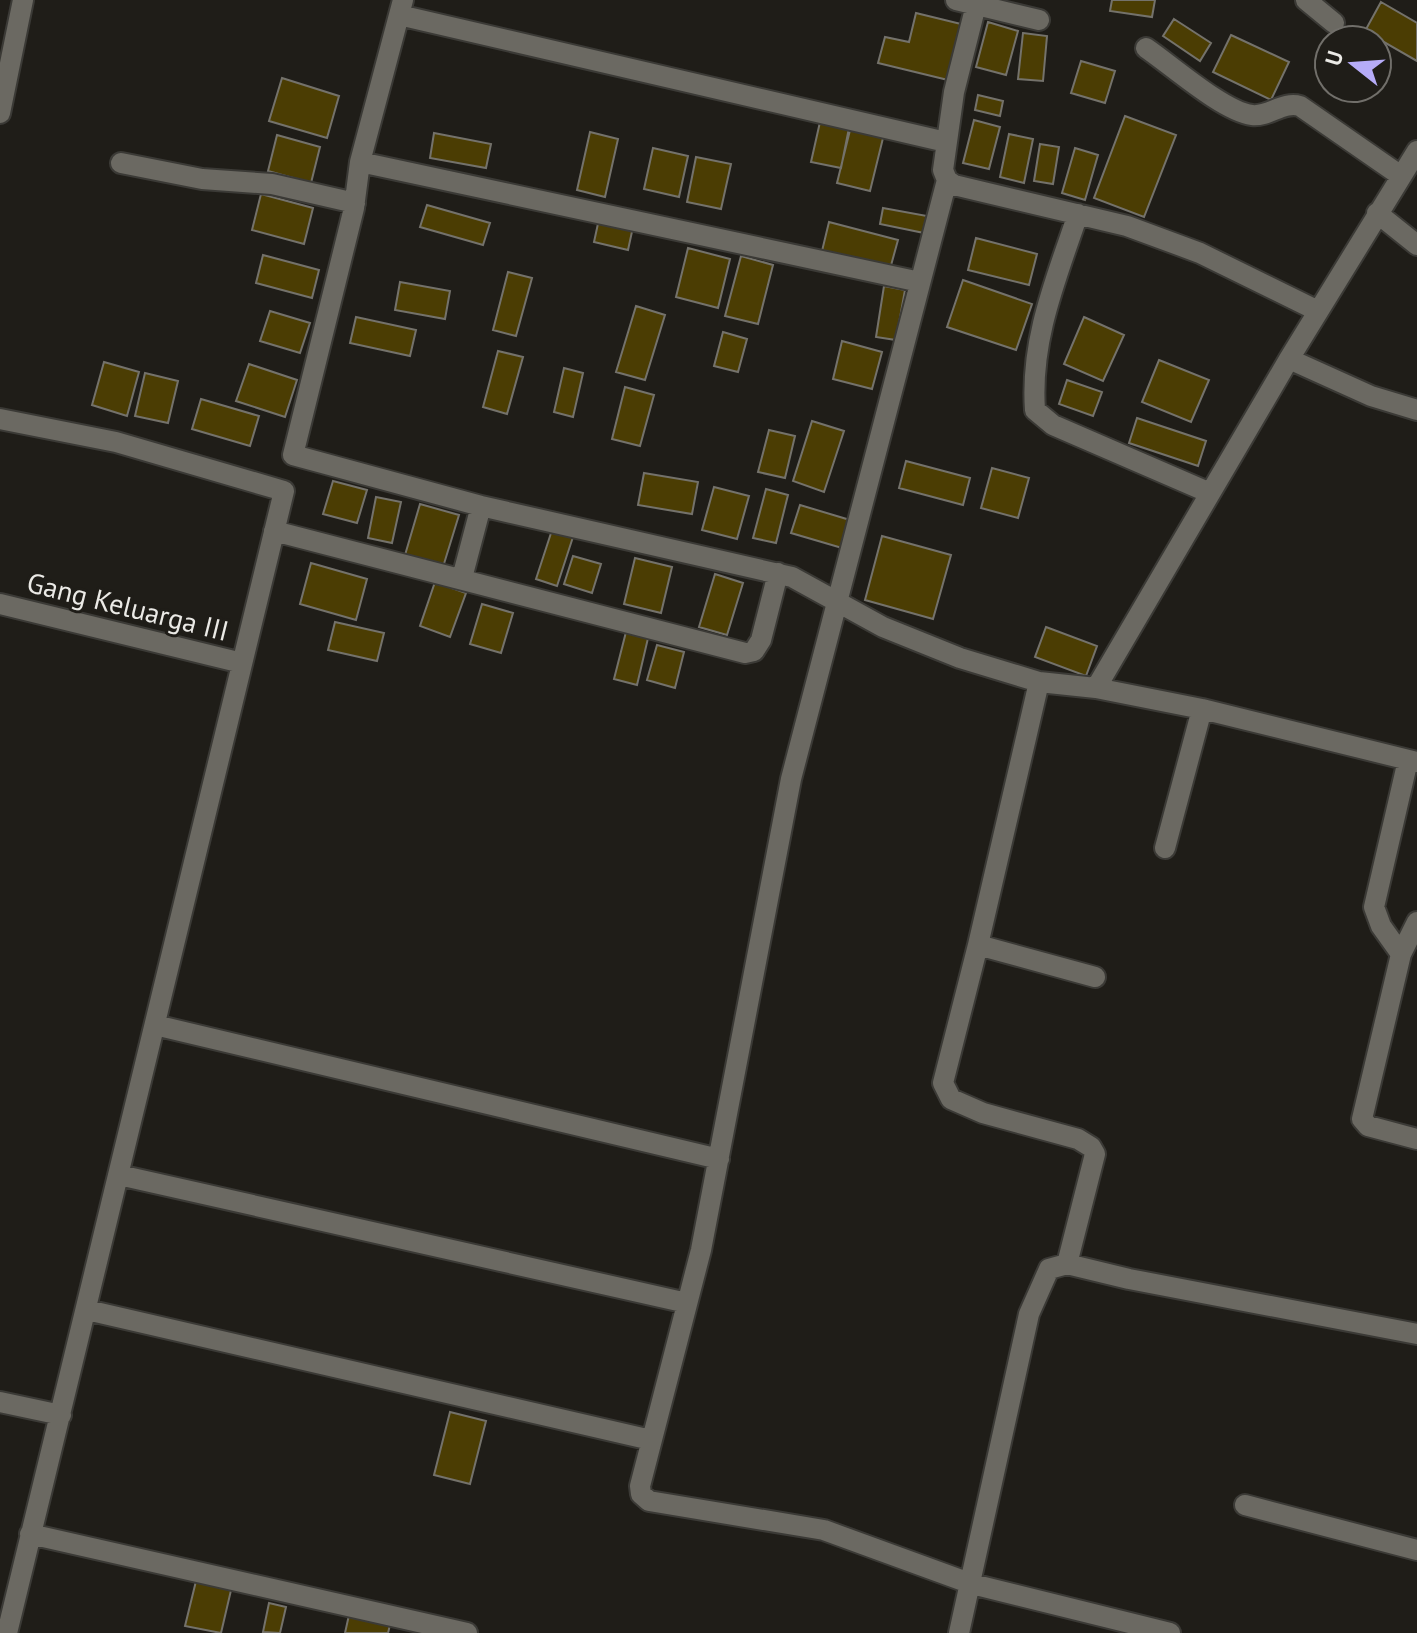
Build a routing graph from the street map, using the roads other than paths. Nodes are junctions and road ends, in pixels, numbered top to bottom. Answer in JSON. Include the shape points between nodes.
{"nodes":[{"id":1,"x":23,"y":0,"type":"edge"},
{"id":2,"x":1306,"y":0,"type":"edge"},
{"id":3,"x":966,"y":2,"type":"edge"},
{"id":4,"x":401,"y":8,"type":"edge"},
{"id":5,"x":1039,"y":20,"type":"dead end"},
{"id":6,"x":1334,"y":23,"type":"dead end"},
{"id":7,"x":1146,"y":48,"type":"dead end"},
{"id":8,"x":0,"y":113,"type":"edge"},
{"id":9,"x":946,"y":142,"type":"junction"},
{"id":10,"x":1417,"y":151,"type":"edge"},
{"id":11,"x":360,"y":162,"type":"junction"},
{"id":12,"x":121,"y":163,"type":"dead end"},
{"id":13,"x":1401,"y":176,"type":"junction"},
{"id":14,"x":947,"y":180,"type":"junction"},
{"id":15,"x":355,"y":203,"type":"junction"},
{"id":16,"x":1377,"y":213,"type":"junction"},
{"id":17,"x":1078,"y":214,"type":"junction"},
{"id":18,"x":1417,"y":245,"type":"edge"},
{"id":19,"x":920,"y":282,"type":"junction"},
{"id":20,"x":1318,"y":311,"type":"junction"},
{"id":21,"x":1289,"y":359,"type":"junction"},
{"id":22,"x":1417,"y":410,"type":"edge"},
{"id":23,"x":0,"y":419,"type":"edge"},
{"id":24,"x":293,"y":455,"type":"junction"},
{"id":25,"x":284,"y":491,"type":"junction"},
{"id":26,"x":1210,"y":493,"type":"junction"},
{"id":27,"x":481,"y":506,"type":"junction"},
{"id":28,"x":274,"y":531,"type":"junction"},
{"id":29,"x":778,"y":573,"type":"junction"},
{"id":30,"x":462,"y":578,"type":"junction"},
{"id":31,"x":838,"y":603,"type":"junction"},
{"id":32,"x":0,"y":604,"type":"edge"},
{"id":33,"x":242,"y":663,"type":"junction"},
{"id":34,"x":1039,"y":682,"type":"junction"},
{"id":35,"x":1096,"y":688,"type":"junction"},
{"id":36,"x":1202,"y":709,"type":"junction"},
{"id":37,"x":1413,"y":761,"type":"edge"},
{"id":38,"x":1165,"y":848,"type":"dead end"},
{"id":39,"x":1417,"y":922,"type":"edge"},
{"id":40,"x":978,"y":945,"type":"junction"},
{"id":41,"x":1401,"y":954,"type":"junction"},
{"id":42,"x":1095,"y":977,"type":"dead end"},
{"id":43,"x":155,"y":1025,"type":"junction"},
{"id":44,"x":1417,"y":1139,"type":"edge"},
{"id":45,"x":719,"y":1159,"type":"junction"},
{"id":46,"x":119,"y":1175,"type":"junction"},
{"id":47,"x":1067,"y":1264,"type":"junction"},
{"id":48,"x":687,"y":1303,"type":"junction"},
{"id":49,"x":87,"y":1310,"type":"junction"},
{"id":50,"x":1417,"y":1334,"type":"edge"},
{"id":51,"x":0,"y":1402,"type":"edge"},
{"id":52,"x":61,"y":1415,"type":"junction"},
{"id":53,"x":651,"y":1440,"type":"junction"},
{"id":54,"x":1245,"y":1505,"type":"dead end"},
{"id":55,"x":30,"y":1534,"type":"junction"},
{"id":56,"x":1417,"y":1550,"type":"edge"},
{"id":57,"x":972,"y":1584,"type":"junction"},
{"id":58,"x":7,"y":1633,"type":"edge"},
{"id":59,"x":467,"y":1633,"type":"edge"},
{"id":60,"x":959,"y":1633,"type":"edge"},
{"id":61,"x":1170,"y":1633,"type":"edge"}],
"edges":[{"from":1,"to":8,"type":"street"},
{"from":2,"to":6,"type":"street"},
{"from":3,"to":5,"type":"street"},
{"from":3,"to":9,"type":"street"},
{"from":4,"to":9,"type":"street"},
{"from":4,"to":11,"type":"street"},
{"from":7,"to":13,"type":"street","via":[[1237,113],[1257,116],[1300,106]]},
{"from":9,"to":14,"type":"street"},
{"from":10,"to":13,"type":"street"},
{"from":11,"to":15,"type":"street"},
{"from":11,"to":19,"type":"street"},
{"from":12,"to":15,"type":"street","via":[[202,179],[272,184]]},
{"from":13,"to":16,"type":"street"},
{"from":14,"to":17,"type":"street"},
{"from":14,"to":19,"type":"street"},
{"from":15,"to":24,"type":"street"},
{"from":16,"to":18,"type":"street"},
{"from":16,"to":20,"type":"street"},
{"from":17,"to":20,"type":"street","via":[[1200,253]]},
{"from":17,"to":26,"type":"street","via":[[1046,310],[1033,376],[1035,410],[1053,425]]},
{"from":19,"to":31,"type":"street"},
{"from":20,"to":21,"type":"street"},
{"from":21,"to":22,"type":"street","via":[[1371,396]]},
{"from":21,"to":26,"type":"street"},
{"from":23,"to":25,"type":"street","via":[[116,442]]},
{"from":24,"to":25,"type":"street"},
{"from":24,"to":27,"type":"street"},
{"from":25,"to":28,"type":"street"},
{"from":26,"to":35,"type":"street"},
{"from":27,"to":29,"type":"street"},
{"from":27,"to":30,"type":"street"},
{"from":28,"to":30,"type":"street"},
{"from":28,"to":33,"type":"street"},
{"from":29,"to":30,"type":"street","via":[[761,640],[754,651],[745,653]]},
{"from":29,"to":31,"type":"street"},
{"from":31,"to":34,"type":"street","via":[[960,658]]},
{"from":31,"to":45,"type":"street","via":[[791,779]]},
{"from":32,"to":33,"type":"street","name":"Gang Keluarga III"},
{"from":33,"to":43,"type":"street"},
{"from":34,"to":35,"type":"street"},
{"from":34,"to":40,"type":"street"},
{"from":35,"to":36,"type":"street"},
{"from":36,"to":37,"type":"street"},
{"from":36,"to":38,"type":"street"},
{"from":37,"to":41,"type":"street","via":[[1374,907]]},
{"from":39,"to":41,"type":"street"},
{"from":40,"to":42,"type":"street"},
{"from":40,"to":47,"type":"street","via":[[943,1083],[951,1099],[983,1113],[1091,1147],[1095,1154]]},
{"from":41,"to":44,"type":"street","via":[[1362,1119],[1368,1126]]},
{"from":43,"to":45,"type":"street"},
{"from":43,"to":46,"type":"street"},
{"from":45,"to":48,"type":"street"},
{"from":46,"to":48,"type":"street"},
{"from":46,"to":49,"type":"street"},
{"from":47,"to":50,"type":"street"},
{"from":47,"to":57,"type":"street","via":[[1049,1269],[1029,1314]]},
{"from":48,"to":53,"type":"street"},
{"from":49,"to":52,"type":"street"},
{"from":49,"to":53,"type":"street"},
{"from":51,"to":52,"type":"street"},
{"from":52,"to":55,"type":"street"},
{"from":53,"to":57,"type":"street","via":[[640,1486],[649,1501],[824,1530]]},
{"from":54,"to":56,"type":"street"},
{"from":55,"to":58,"type":"street"},
{"from":55,"to":59,"type":"street"},
{"from":57,"to":60,"type":"street"},
{"from":57,"to":61,"type":"street"}]}
